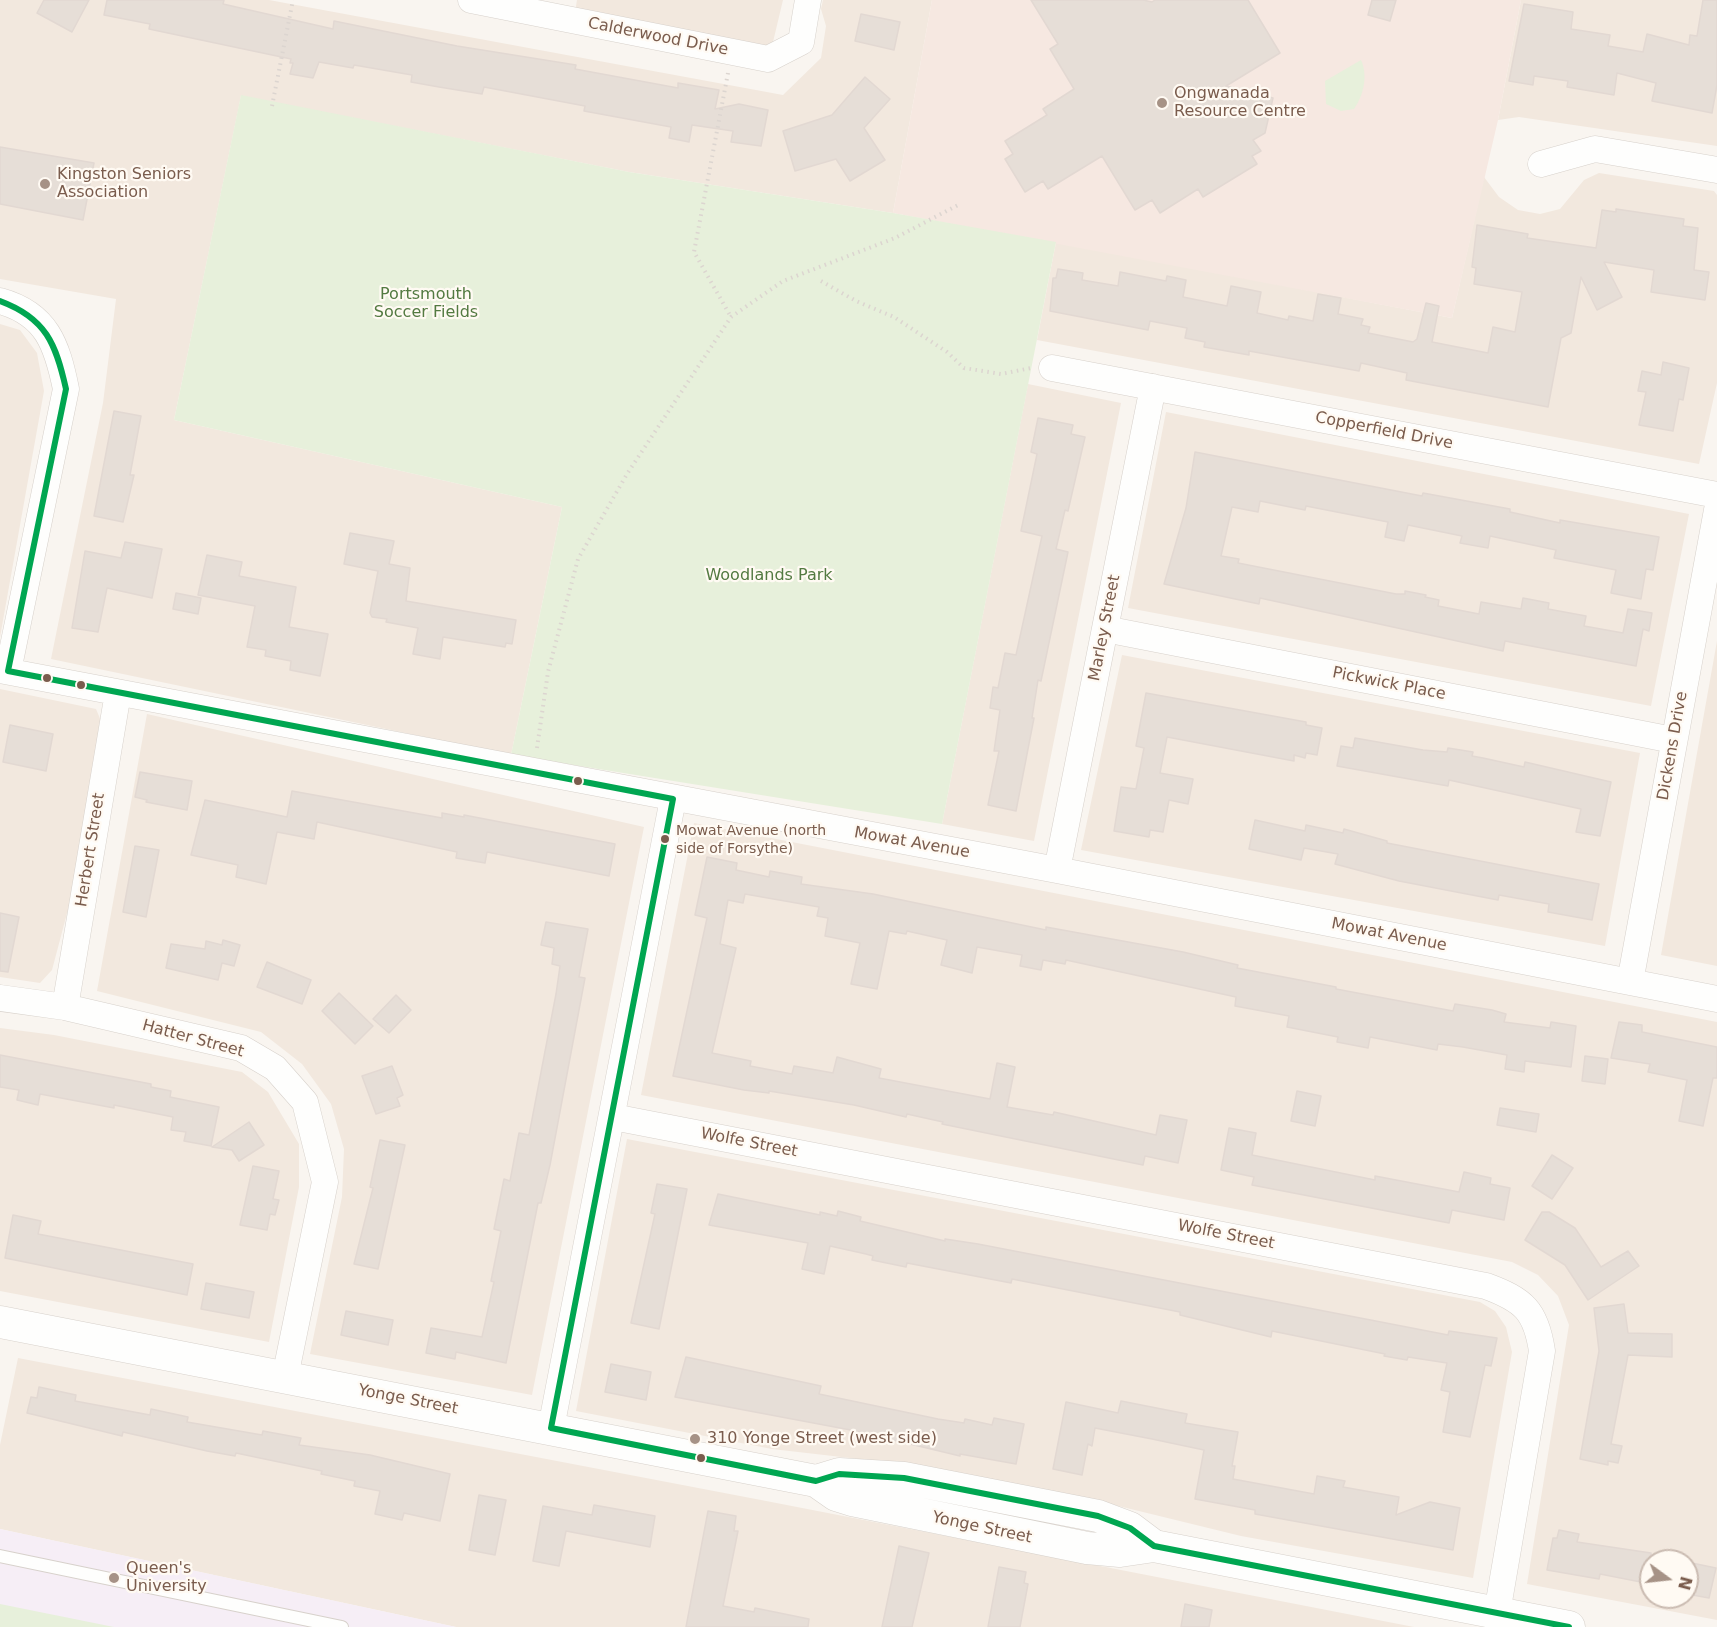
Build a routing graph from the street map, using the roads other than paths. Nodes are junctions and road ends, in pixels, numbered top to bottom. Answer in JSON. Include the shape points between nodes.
{"nodes":[{"id":1,"x":471,"y":0,"type":"edge"},
{"id":2,"x":808,"y":0,"type":"edge"},
{"id":3,"x":563,"y":9,"type":"edge"},
{"id":4,"x":1540,"y":164,"type":"dead end"},
{"id":5,"x":1717,"y":170,"type":"edge"},
{"id":6,"x":0,"y":301,"type":"edge"},
{"id":7,"x":1042,"y":368,"type":"road end"},
{"id":8,"x":1153,"y":387,"type":"junction"},
{"id":9,"x":1717,"y":495,"type":"edge"},
{"id":10,"x":1717,"y":510,"type":"edge"},
{"id":11,"x":1105,"y":629,"type":"junction"},
{"id":12,"x":4,"y":670,"type":"edge"},
{"id":13,"x":118,"y":693,"type":"junction"},
{"id":14,"x":1673,"y":740,"type":"junction"},
{"id":15,"x":673,"y":799,"type":"junction"},
{"id":16,"x":1057,"y":870,"type":"junction"},
{"id":17,"x":1630,"y":982,"type":"junction"},
{"id":18,"x":0,"y":998,"type":"edge"},
{"id":19,"x":1717,"y":999,"type":"edge"},
{"id":20,"x":65,"y":1007,"type":"junction"},
{"id":21,"x":613,"y":1117,"type":"junction"},
{"id":22,"x":0,"y":1322,"type":"edge"},
{"id":23,"x":285,"y":1377,"type":"junction"},
{"id":24,"x":551,"y":1428,"type":"junction"},
{"id":25,"x":0,"y":1556,"type":"edge"},
{"id":26,"x":1497,"y":1613,"type":"junction"},
{"id":27,"x":342,"y":1627,"type":"edge"},
{"id":28,"x":1569,"y":1627,"type":"edge"}],
"edges":[{"from":1,"to":3,"type":"street","name":"Calderwood Drive"},
{"from":2,"to":3,"type":"street","name":"Calderwood Drive","via":[[801,42],[768,58]]},
{"from":4,"to":5,"type":"street","via":[[1595,149]]},
{"from":6,"to":12,"type":"street","via":[[42,322],[59,355],[66,389]]},
{"from":7,"to":8,"type":"street","name":"Copperfield Drive"},
{"from":8,"to":9,"type":"street","name":"Copperfield Drive"},
{"from":8,"to":11,"type":"street","name":"Marley Street"},
{"from":10,"to":14,"type":"street","name":"Dickens Drive"},
{"from":11,"to":14,"type":"street","name":"Pickwick Place"},
{"from":11,"to":16,"type":"street","name":"Marley Street"},
{"from":12,"to":13,"type":"street","name":"Mowat Avenue"},
{"from":13,"to":15,"type":"street","name":"Mowat Avenue"},
{"from":13,"to":20,"type":"street","name":"Herbert Street"},
{"from":14,"to":17,"type":"street","name":"Dickens Drive"},
{"from":15,"to":16,"type":"street","name":"Mowat Avenue"},
{"from":15,"to":21,"type":"street"},
{"from":16,"to":17,"type":"street","name":"Mowat Avenue"},
{"from":17,"to":19,"type":"street","name":"Mowat Avenue"},
{"from":18,"to":20,"type":"street","name":"Hatter Street"},
{"from":20,"to":23,"type":"street","name":"Hatter Street","via":[[241,1048],[275,1068],[305,1102],[325,1182]]},
{"from":21,"to":24,"type":"street"},
{"from":21,"to":26,"type":"street","name":"Wolfe Street","via":[[1486,1286],[1509,1294],[1526,1306],[1538,1325],[1542,1351]]},
{"from":22,"to":23,"type":"street","name":"Yonge Street"},
{"from":23,"to":24,"type":"street","name":"Yonge Street"},
{"from":24,"to":26,"type":"street","name":"Yonge Street","via":[[816,1481],[836,1495],[852,1500],[1029,1538],[1120,1551],[1154,1546]]},
{"from":25,"to":27,"type":"lane"},
{"from":26,"to":28,"type":"street","name":"Yonge Street"}]}
